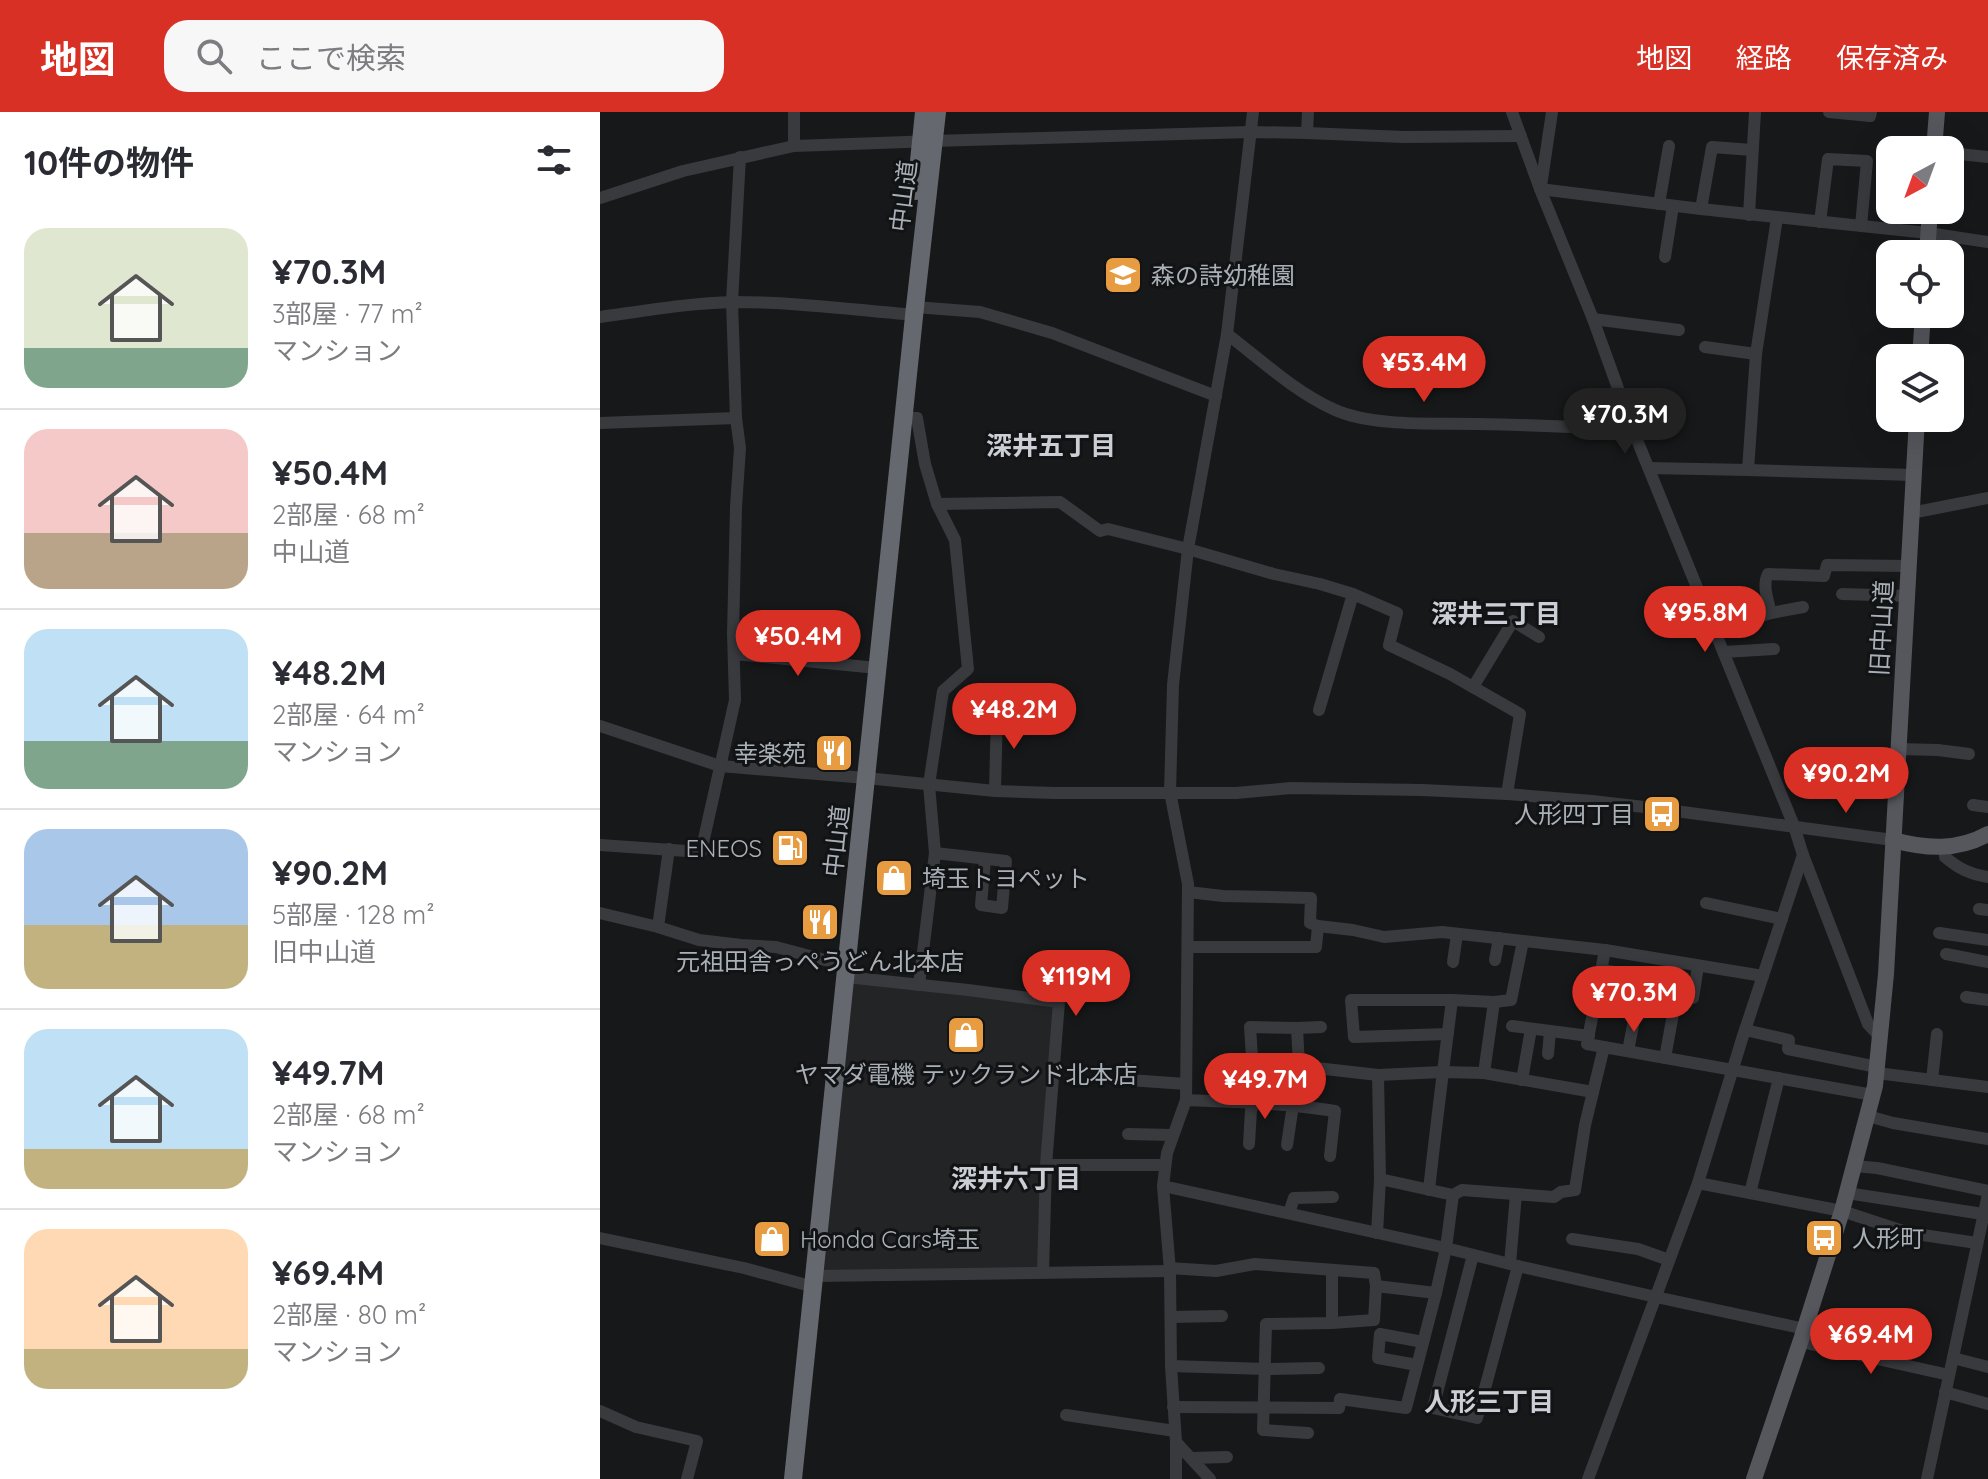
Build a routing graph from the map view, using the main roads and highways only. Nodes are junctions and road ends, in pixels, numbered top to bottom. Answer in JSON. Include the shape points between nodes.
{"nodes":[{"id":1,"x":924,"y":112,"type":"edge"},
{"id":2,"x":937,"y":112,"type":"edge"},
{"id":3,"x":1937,"y":112,"type":"edge"},
{"id":4,"x":1935,"y":136,"type":"edge"},
{"id":5,"x":927,"y":141,"type":"junction"},
{"id":6,"x":910,"y":310,"type":"junction"},
{"id":7,"x":1916,"y":432,"type":"edge"},
{"id":8,"x":860,"y":777,"type":"junction"},
{"id":9,"x":1988,"y":834,"type":"edge"},
{"id":10,"x":1893,"y":840,"type":"junction"},
{"id":11,"x":809,"y":1280,"type":"junction"},
{"id":12,"x":784,"y":1479,"type":"edge"},
{"id":13,"x":793,"y":1479,"type":"edge"},
{"id":14,"x":1754,"y":1479,"type":"edge"}],
"edges":[{"from":1,"to":5,"type":"highway","name":"中山道"},
{"from":2,"to":5,"type":"highway","name":"中山道"},
{"from":3,"to":4,"type":"main road"},
{"from":5,"to":6,"type":"highway","name":"中山道"},
{"from":6,"to":8,"type":"highway","name":"中山道","via":[[903,418]]},
{"from":6,"to":8,"type":"highway","name":"中山道","via":[[867,667]]},
{"from":7,"to":10,"type":"main road","name":"旧中山道"},
{"from":8,"to":11,"type":"highway","name":"中山道"},
{"from":9,"to":10,"type":"main road","via":[[1945,847]]},
{"from":10,"to":14,"type":"main road","name":"旧中山道","via":[[1873,1095],[1842,1211]]},
{"from":11,"to":12,"type":"highway","name":"中山道"},
{"from":11,"to":13,"type":"highway","name":"中山道"}]}
